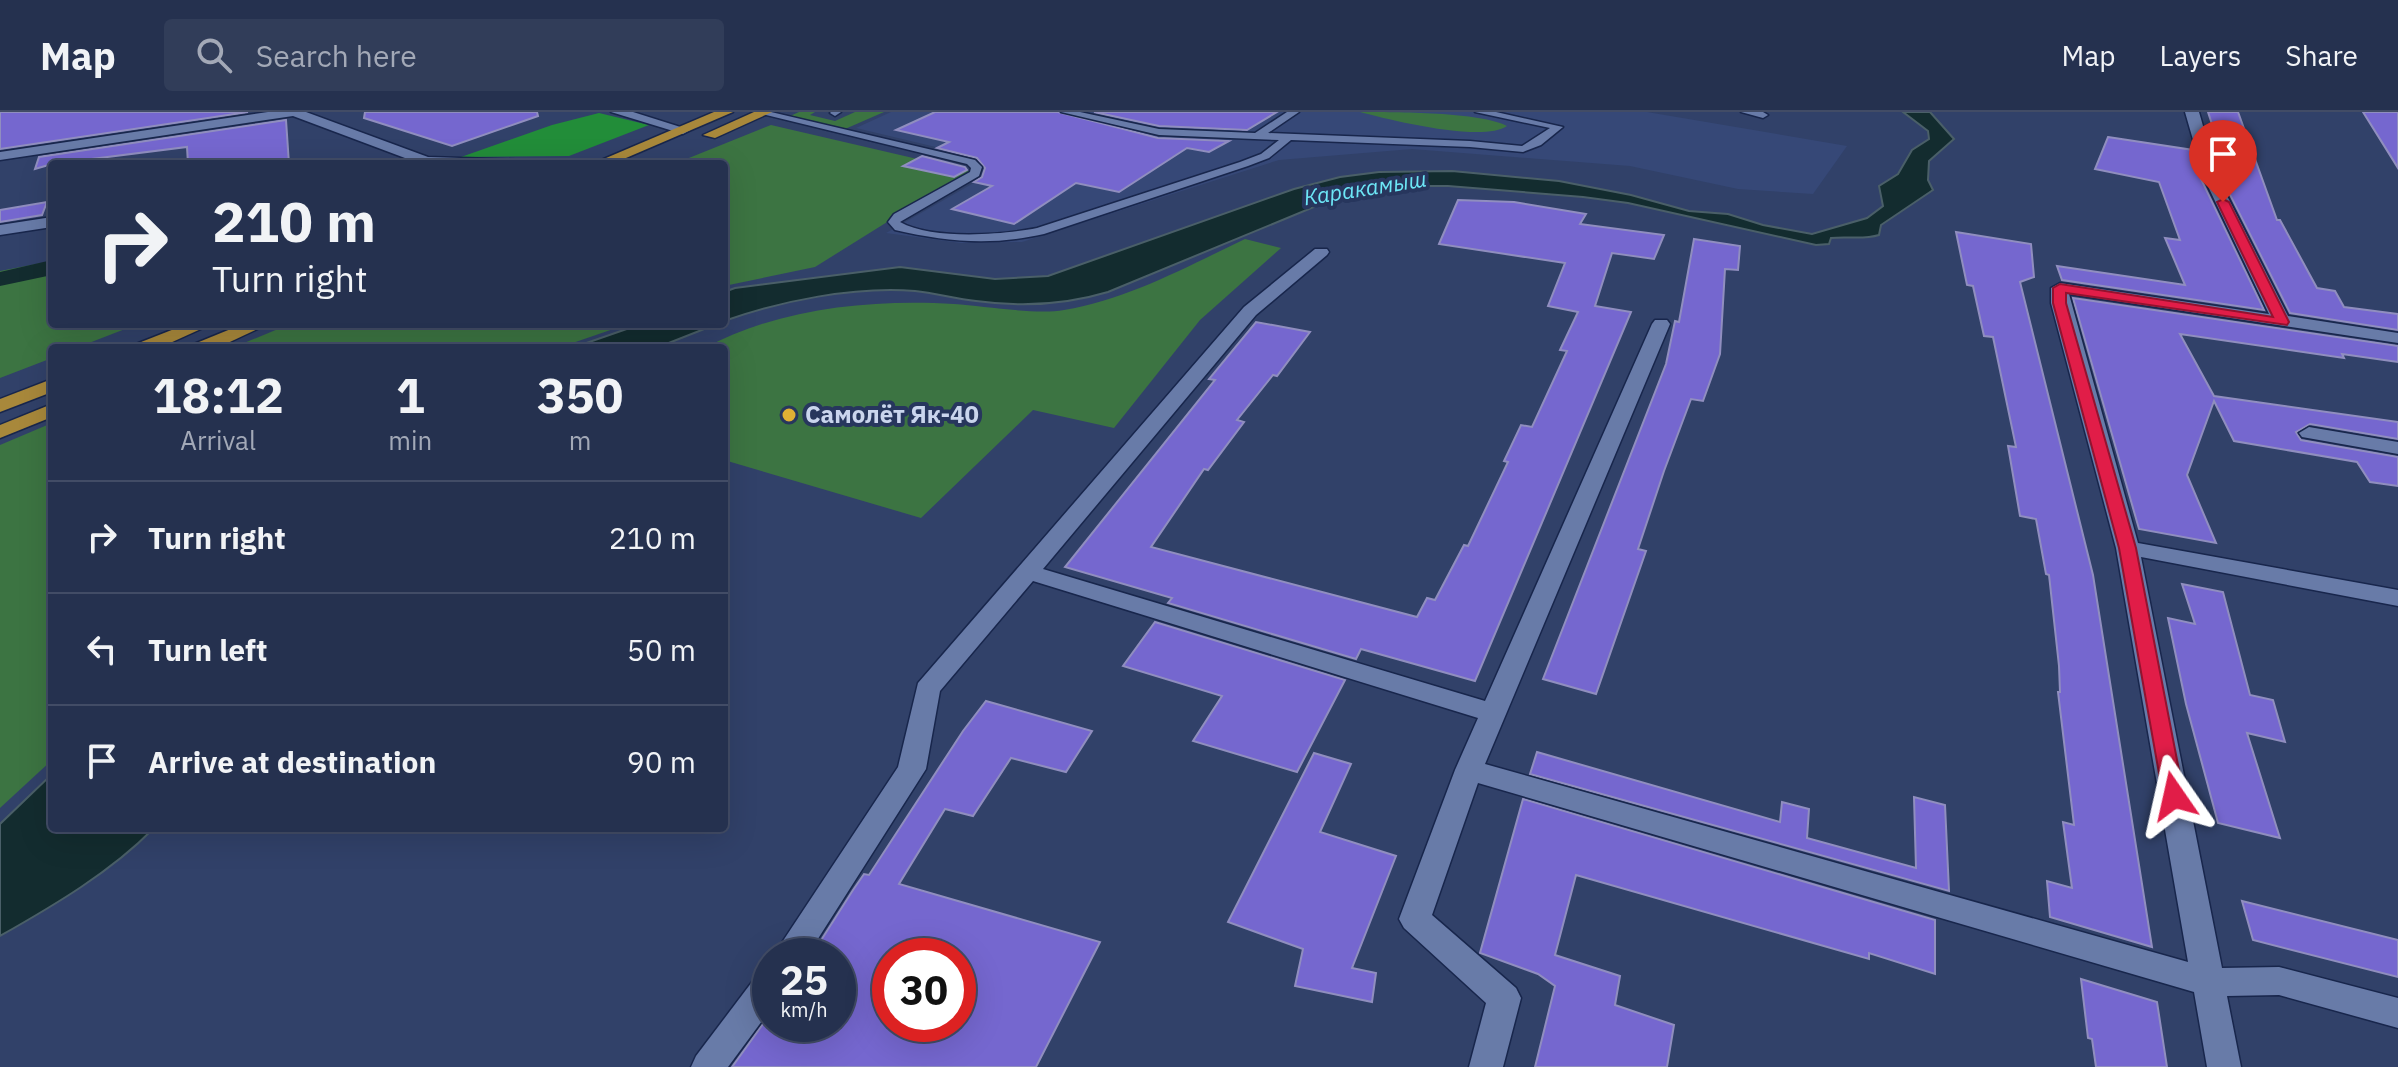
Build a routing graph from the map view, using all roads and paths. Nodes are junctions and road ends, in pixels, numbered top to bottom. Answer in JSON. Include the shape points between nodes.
{"nodes":[{"id":1,"x":294,"y":112,"type":"edge"},
{"id":2,"x":618,"y":112,"type":"edge"},
{"id":3,"x":726,"y":112,"type":"edge"},
{"id":4,"x":764,"y":112,"type":"edge"},
{"id":5,"x":1066,"y":112,"type":"edge"},
{"id":6,"x":1294,"y":112,"type":"edge"},
{"id":7,"x":1480,"y":112,"type":"edge"},
{"id":8,"x":1746,"y":112,"type":"edge"},
{"id":9,"x":2192,"y":112,"type":"edge"},
{"id":10,"x":1763,"y":115,"type":"dead end"},
{"id":11,"x":683,"y":130,"type":"junction"},
{"id":12,"x":1257,"y":136,"type":"junction"},
{"id":13,"x":1289,"y":137,"type":"junction"},
{"id":14,"x":700,"y":139,"type":"dead end"},
{"id":15,"x":0,"y":156,"type":"edge"},
{"id":16,"x":423,"y":160,"type":"edge"},
{"id":17,"x":609,"y":160,"type":"edge"},
{"id":18,"x":48,"y":223,"type":"edge"},
{"id":19,"x":0,"y":230,"type":"edge"},
{"id":20,"x":1321,"y":252,"type":"dead end"},
{"id":21,"x":2282,"y":322,"type":"junction"},
{"id":22,"x":1661,"y":324,"type":"dead end"},
{"id":23,"x":193,"y":328,"type":"edge"},
{"id":24,"x":249,"y":328,"type":"edge"},
{"id":25,"x":2398,"y":338,"type":"edge"},
{"id":26,"x":153,"y":344,"type":"edge"},
{"id":27,"x":211,"y":344,"type":"edge"},
{"id":28,"x":48,"y":387,"type":"edge"},
{"id":29,"x":0,"y":406,"type":"edge"},
{"id":30,"x":48,"y":412,"type":"edge"},
{"id":31,"x":0,"y":432,"type":"edge"},
{"id":32,"x":2309,"y":433,"type":"dead end"},
{"id":33,"x":2398,"y":448,"type":"edge"},
{"id":34,"x":2128,"y":548,"type":"junction"},
{"id":35,"x":1029,"y":572,"type":"junction"},
{"id":36,"x":2398,"y":598,"type":"edge"},
{"id":37,"x":1494,"y":713,"type":"junction"},
{"id":38,"x":1469,"y":770,"type":"junction"},
{"id":39,"x":801,"y":938,"type":"edge"},
{"id":40,"x":2208,"y":982,"type":"junction"},
{"id":41,"x":752,"y":1008,"type":"edge"},
{"id":42,"x":2398,"y":1013,"type":"edge"},
{"id":43,"x":708,"y":1067,"type":"edge"},
{"id":44,"x":1486,"y":1067,"type":"edge"},
{"id":45,"x":2224,"y":1067,"type":"edge"}],
"edges":[{"from":1,"to":15,"type":"street"},
{"from":1,"to":16,"type":"street"},
{"from":2,"to":11,"type":"street"},
{"from":3,"to":11,"type":"highway"},
{"from":4,"to":13,"type":"lane","via":[[971,162],[977,167],[975,174],[894,222],[961,239],[1040,231],[1244,164]]},
{"from":4,"to":14,"type":"highway"},
{"from":5,"to":12,"type":"lane","via":[[1159,132]]},
{"from":6,"to":12,"type":"lane"},
{"from":7,"to":13,"type":"lane","via":[[1558,127],[1523,149]]},
{"from":8,"to":10,"type":"lane"},
{"from":9,"to":21,"type":"street","via":[[2211,178]]},
{"from":11,"to":17,"type":"highway"},
{"from":12,"to":13,"type":"lane"},
{"from":18,"to":19,"type":"street"},
{"from":20,"to":35,"type":"street","via":[[1250,311]]},
{"from":21,"to":25,"type":"street"},
{"from":21,"to":34,"type":"street","via":[[2060,288]]},
{"from":22,"to":37,"type":"street"},
{"from":23,"to":26,"type":"highway"},
{"from":24,"to":27,"type":"highway"},
{"from":28,"to":29,"type":"highway"},
{"from":30,"to":31,"type":"highway"},
{"from":32,"to":33,"type":"street"},
{"from":34,"to":36,"type":"street"},
{"from":34,"to":40,"type":"street"},
{"from":35,"to":37,"type":"street"},
{"from":35,"to":39,"type":"street","via":[[927,689],[912,769]]},
{"from":37,"to":38,"type":"street"},
{"from":38,"to":40,"type":"street"},
{"from":38,"to":44,"type":"street","via":[[1415,919],[1504,998]]},
{"from":40,"to":42,"type":"street","via":[[2279,981]]},
{"from":40,"to":45,"type":"street"},
{"from":41,"to":43,"type":"street"}]}
